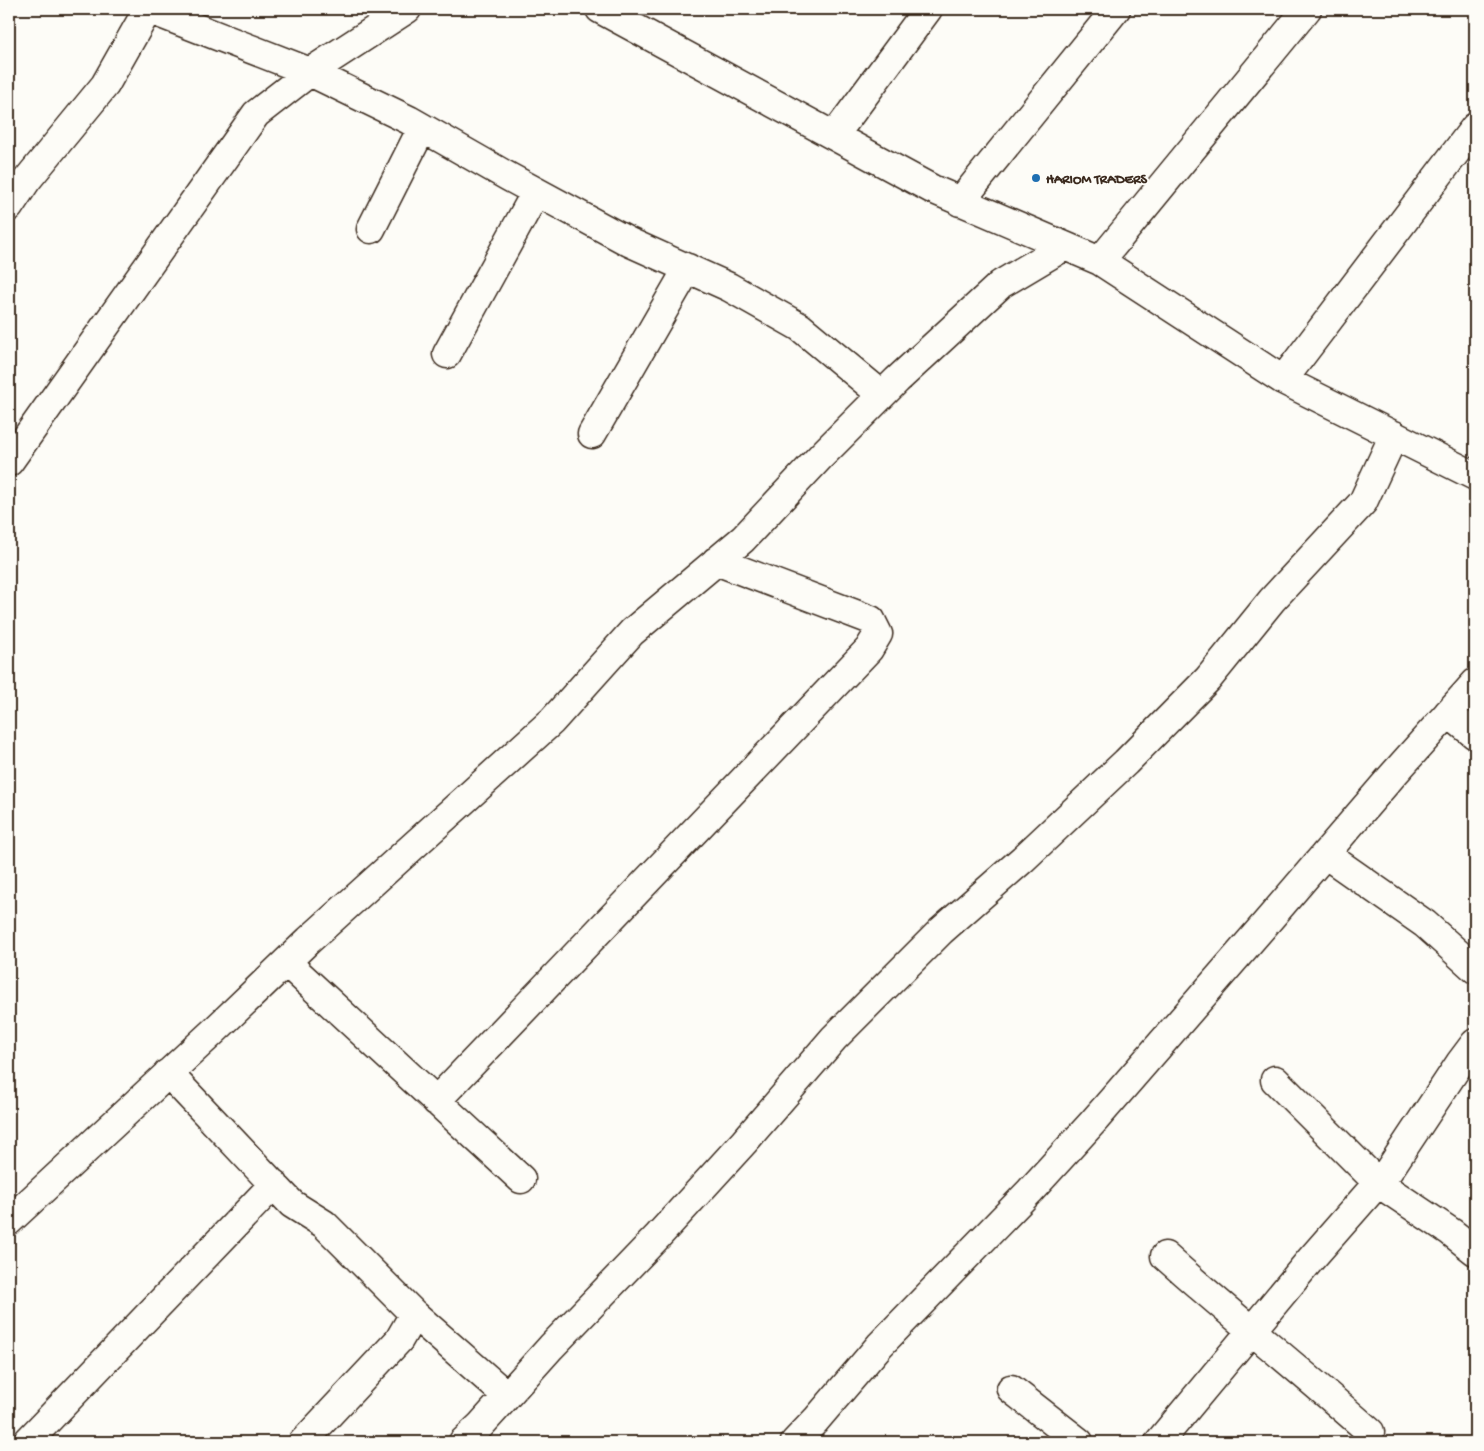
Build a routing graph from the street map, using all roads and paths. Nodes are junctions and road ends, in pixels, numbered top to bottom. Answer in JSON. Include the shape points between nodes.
{"nodes":[{"id":1,"x":148,"y":9,"type":"edge"},
{"id":2,"x":407,"y":9,"type":"edge"},
{"id":3,"x":600,"y":9,"type":"edge"},
{"id":4,"x":928,"y":9,"type":"edge"},
{"id":5,"x":1116,"y":9,"type":"edge"},
{"id":6,"x":1307,"y":9,"type":"edge"},
{"id":7,"x":310,"y":72,"type":"junction"},
{"id":8,"x":1475,"y":127,"type":"edge"},
{"id":9,"x":422,"y":128,"type":"junction"},
{"id":10,"x":834,"y":136,"type":"junction"},
{"id":11,"x":536,"y":192,"type":"junction"},
{"id":12,"x":960,"y":202,"type":"junction"},
{"id":13,"x":9,"y":206,"type":"edge"},
{"id":14,"x":371,"y":229,"type":"dead end"},
{"id":15,"x":1066,"y":246,"type":"junction"},
{"id":16,"x":1100,"y":261,"type":"junction"},
{"id":17,"x":688,"y":268,"type":"junction"},
{"id":18,"x":447,"y":354,"type":"dead end"},
{"id":19,"x":1284,"y":380,"type":"junction"},
{"id":20,"x":882,"y":395,"type":"junction"},
{"id":21,"x":592,"y":434,"type":"dead end"},
{"id":22,"x":1394,"y":435,"type":"junction"},
{"id":23,"x":9,"y":462,"type":"edge"},
{"id":24,"x":1475,"y":476,"type":"edge"},
{"id":25,"x":716,"y":561,"type":"junction"},
{"id":26,"x":1475,"y":683,"type":"edge"},
{"id":27,"x":1448,"y":713,"type":"junction"},
{"id":28,"x":1475,"y":735,"type":"edge"},
{"id":29,"x":1325,"y":854,"type":"junction"},
{"id":30,"x":286,"y":962,"type":"junction"},
{"id":31,"x":1475,"y":969,"type":"edge"},
{"id":32,"x":1475,"y":1044,"type":"edge"},
{"id":33,"x":168,"y":1073,"type":"junction"},
{"id":34,"x":1275,"y":1080,"type":"dead end"},
{"id":35,"x":436,"y":1101,"type":"junction"},
{"id":36,"x":521,"y":1179,"type":"dead end"},
{"id":37,"x":1378,"y":1183,"type":"junction"},
{"id":38,"x":274,"y":1184,"type":"junction"},
{"id":39,"x":9,"y":1221,"type":"edge"},
{"id":40,"x":1475,"y":1251,"type":"edge"},
{"id":41,"x":1165,"y":1256,"type":"dead end"},
{"id":42,"x":414,"y":1314,"type":"junction"},
{"id":43,"x":1251,"y":1330,"type":"junction"},
{"id":44,"x":1010,"y":1389,"type":"dead end"},
{"id":45,"x":507,"y":1396,"type":"junction"},
{"id":46,"x":1370,"y":1432,"type":"dead end"},
{"id":47,"x":27,"y":1442,"type":"edge"},
{"id":48,"x":303,"y":1442,"type":"edge"},
{"id":49,"x":463,"y":1442,"type":"edge"},
{"id":50,"x":795,"y":1442,"type":"edge"},
{"id":51,"x":1079,"y":1442,"type":"edge"},
{"id":52,"x":1159,"y":1442,"type":"edge"}],
"edges":[{"from":1,"to":7,"type":"street"},
{"from":1,"to":13,"type":"street","via":[[105,85]]},
{"from":2,"to":7,"type":"street"},
{"from":3,"to":10,"type":"street"},
{"from":4,"to":10,"type":"street"},
{"from":5,"to":12,"type":"street"},
{"from":6,"to":16,"type":"street"},
{"from":7,"to":9,"type":"street"},
{"from":7,"to":23,"type":"street","via":[[256,114]]},
{"from":8,"to":19,"type":"street"},
{"from":9,"to":11,"type":"street"},
{"from":9,"to":14,"type":"street"},
{"from":10,"to":12,"type":"street"},
{"from":11,"to":17,"type":"street","via":[[629,242]]},
{"from":11,"to":18,"type":"street"},
{"from":12,"to":15,"type":"street"},
{"from":15,"to":16,"type":"street"},
{"from":15,"to":20,"type":"street","via":[[1002,284]]},
{"from":16,"to":19,"type":"street"},
{"from":17,"to":20,"type":"street","via":[[729,286],[800,327]]},
{"from":17,"to":21,"type":"street"},
{"from":19,"to":22,"type":"street"},
{"from":20,"to":25,"type":"street","via":[[743,539]]},
{"from":22,"to":24,"type":"street"},
{"from":22,"to":45,"type":"street","via":[[1362,502],[1272,600],[1208,678],[1126,762],[941,931],[834,1038],[744,1142]]},
{"from":25,"to":30,"type":"street","via":[[632,632],[552,721]]},
{"from":25,"to":35,"type":"street","via":[[871,620],[878,634],[869,649]]},
{"from":26,"to":27,"type":"street"},
{"from":27,"to":28,"type":"street"},
{"from":27,"to":29,"type":"street"},
{"from":29,"to":31,"type":"street","via":[[1425,924]]},
{"from":29,"to":50,"type":"street","via":[[1030,1191],[880,1345]]},
{"from":30,"to":33,"type":"street"},
{"from":30,"to":35,"type":"street"},
{"from":32,"to":37,"type":"street"},
{"from":33,"to":38,"type":"street"},
{"from":33,"to":39,"type":"street"},
{"from":34,"to":37,"type":"street"},
{"from":35,"to":36,"type":"street"},
{"from":37,"to":40,"type":"street"},
{"from":37,"to":43,"type":"street"},
{"from":38,"to":42,"type":"street","via":[[292,1204],[324,1224]]},
{"from":38,"to":47,"type":"street"},
{"from":41,"to":43,"type":"street"},
{"from":42,"to":45,"type":"street"},
{"from":42,"to":48,"type":"street","via":[[400,1340]]},
{"from":43,"to":46,"type":"street"},
{"from":43,"to":52,"type":"street"},
{"from":44,"to":51,"type":"street"},
{"from":45,"to":49,"type":"street"}]}
